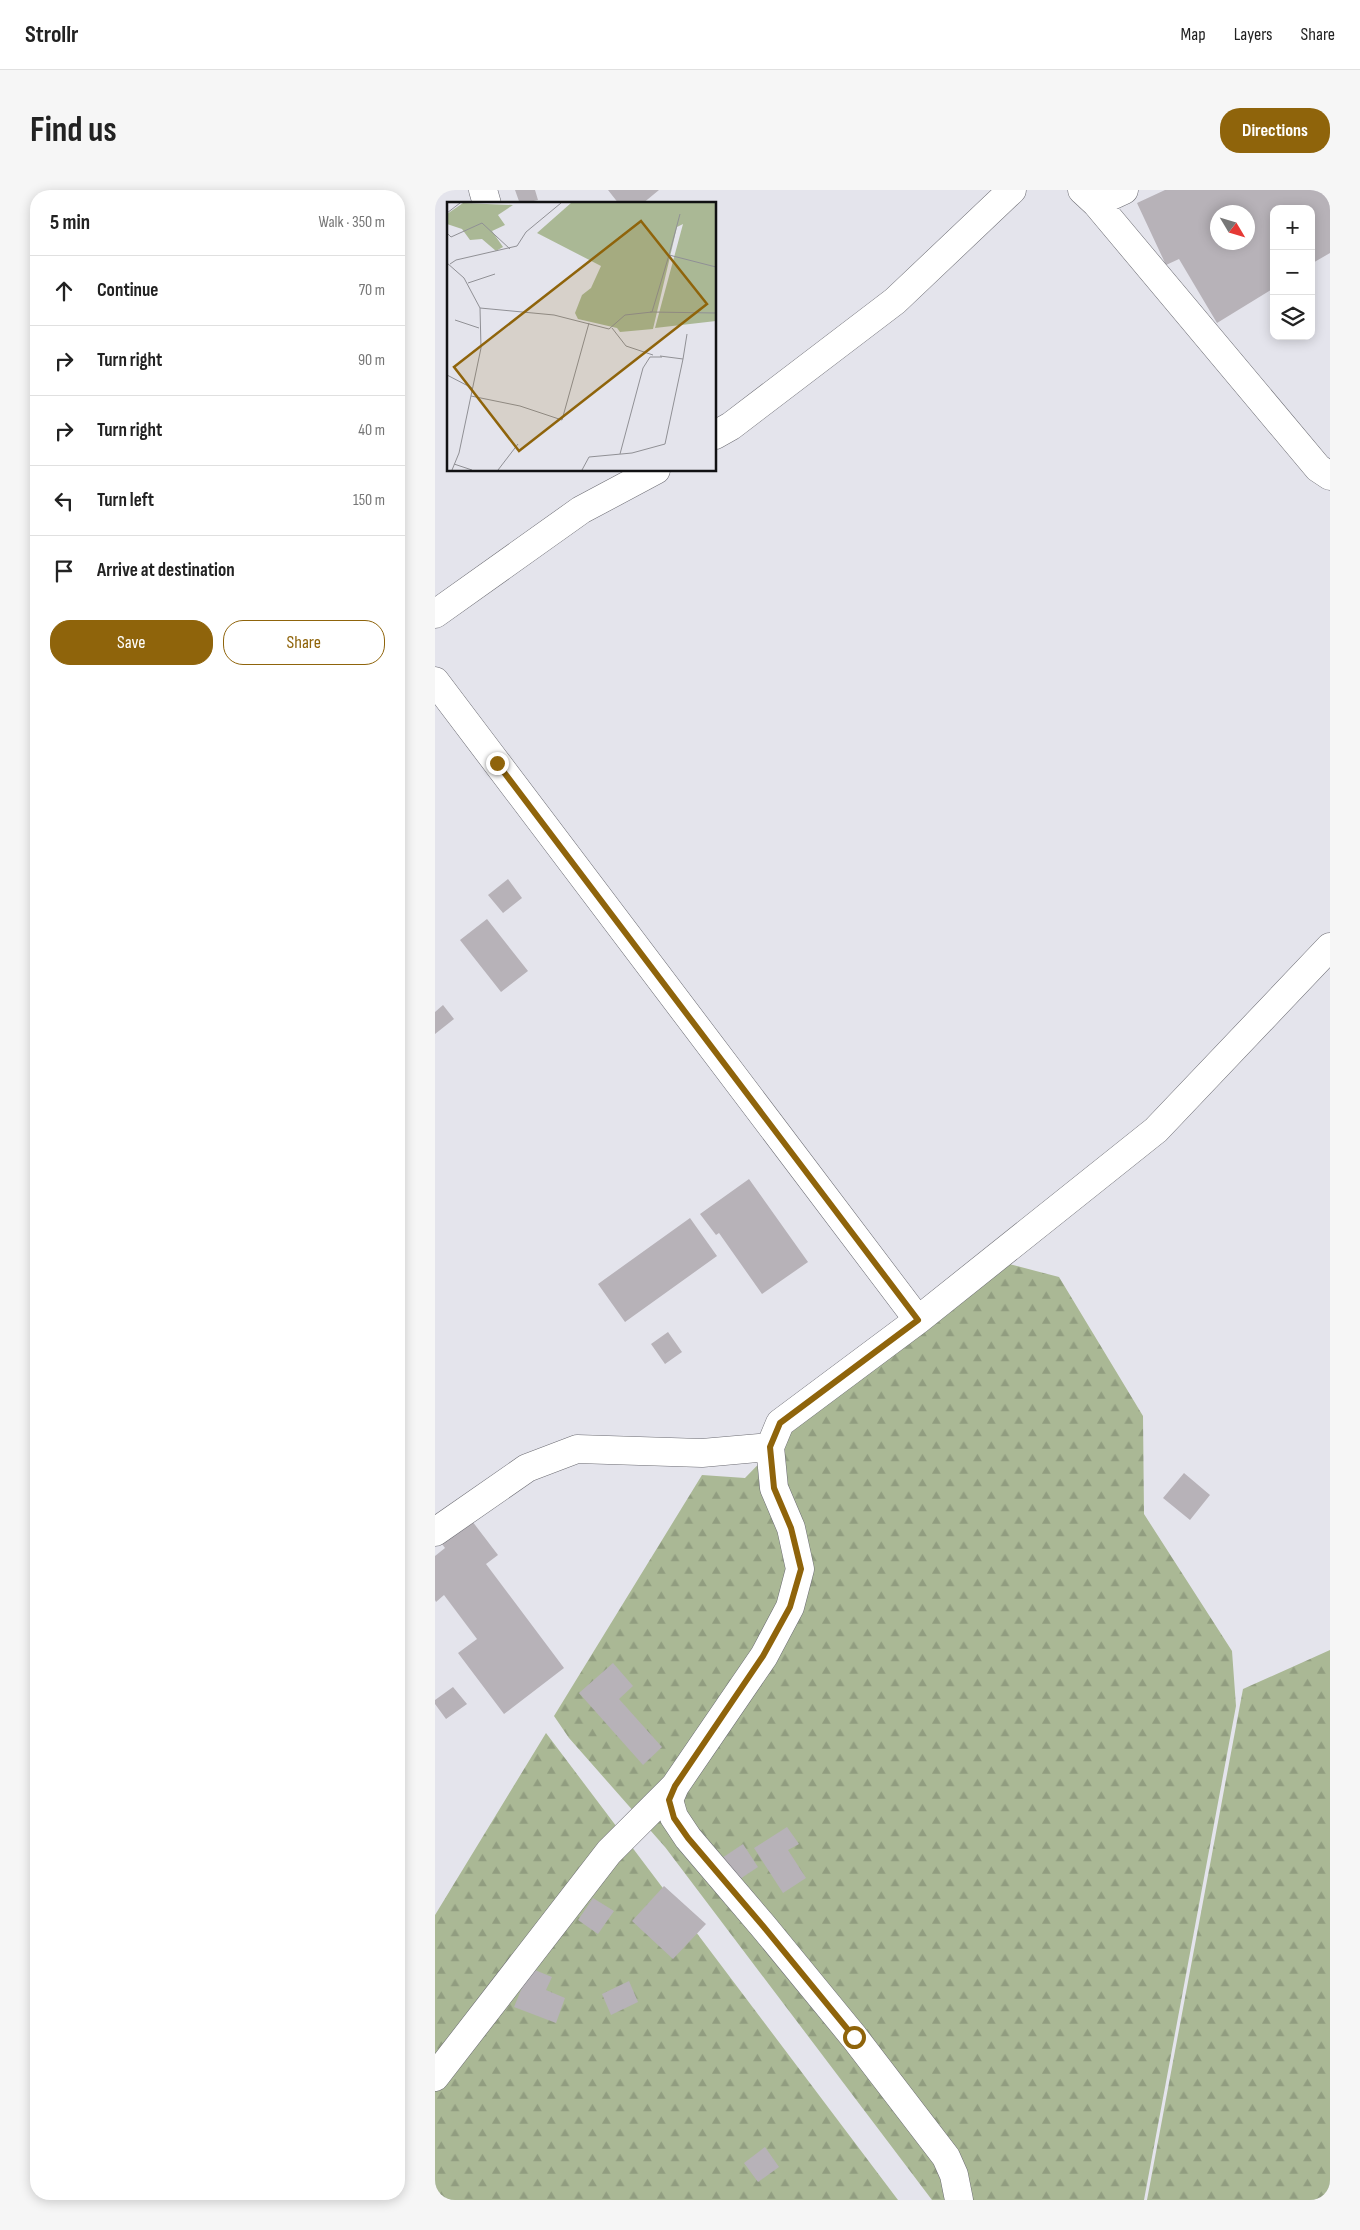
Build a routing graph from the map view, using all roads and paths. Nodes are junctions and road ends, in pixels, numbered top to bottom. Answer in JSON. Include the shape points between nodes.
{"nodes":[{"id":1,"x":1012,"y":190,"type":"edge"},
{"id":2,"x":1125,"y":190,"type":"edge"},
{"id":3,"x":1089,"y":196,"type":"edge"},
{"id":4,"x":716,"y":434,"type":"edge"},
{"id":5,"x":654,"y":471,"type":"edge"},
{"id":6,"x":1330,"y":476,"type":"edge"},
{"id":7,"x":435,"y":614,"type":"edge"},
{"id":8,"x":435,"y":680,"type":"edge"},
{"id":9,"x":1330,"y":947,"type":"edge"},
{"id":10,"x":918,"y":1320,"type":"junction"},
{"id":11,"x":770,"y":1447,"type":"junction"},
{"id":12,"x":435,"y":1532,"type":"edge"},
{"id":13,"x":675,"y":1786,"type":"junction"},
{"id":14,"x":435,"y":2077,"type":"edge"},
{"id":15,"x":959,"y":2200,"type":"edge"}],
"edges":[{"from":1,"to":4,"type":"street","via":[[895,301]]},
{"from":2,"to":3,"type":"street"},
{"from":3,"to":6,"type":"street","via":[[1318,468]]},
{"from":5,"to":7,"type":"street","via":[[581,510]]},
{"from":8,"to":10,"type":"street"},
{"from":9,"to":10,"type":"street","via":[[1156,1130]]},
{"from":10,"to":11,"type":"street","via":[[780,1423]]},
{"from":11,"to":12,"type":"street","via":[[702,1453],[577,1449],[527,1468]]},
{"from":11,"to":13,"type":"street","via":[[774,1488],[791,1528],[801,1569],[790,1607],[763,1656]]},
{"from":13,"to":14,"type":"street","via":[[609,1852]]},
{"from":13,"to":15,"type":"street","via":[[669,1800],[674,1818],[854,2037],[947,2157]]}]}
